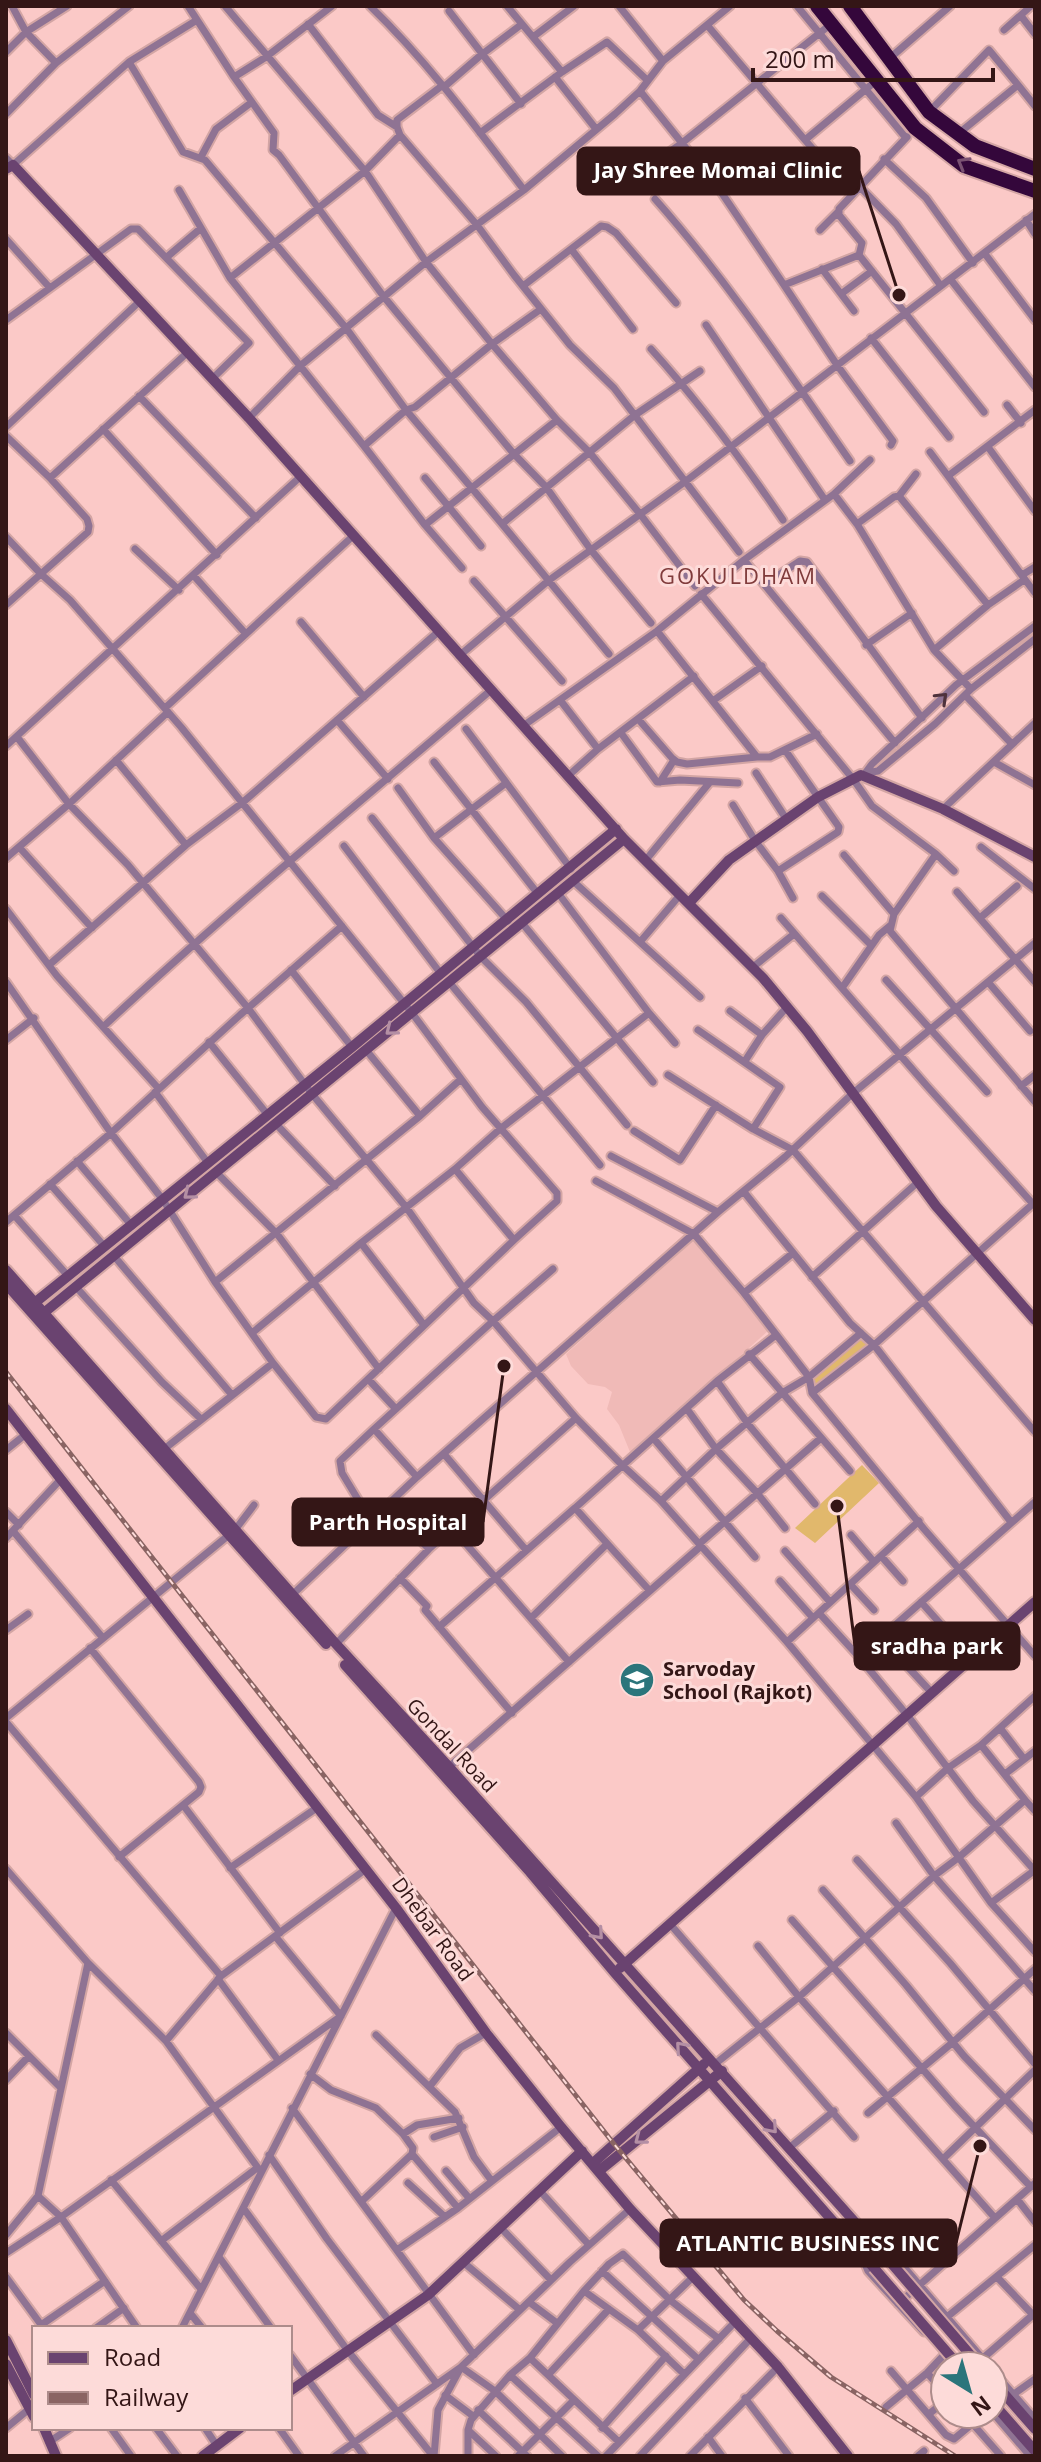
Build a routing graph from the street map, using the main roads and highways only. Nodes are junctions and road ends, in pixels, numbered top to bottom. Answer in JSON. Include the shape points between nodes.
{"nodes":[{"id":1,"x":817,"y":6,"type":"edge"},
{"id":2,"x":850,"y":6,"type":"edge"},
{"id":3,"x":1035,"y":169,"type":"edge"},
{"id":4,"x":1035,"y":191,"type":"edge"}],
"edges":[{"from":4,"to":1,"type":"highway","one_way":true,"via":[[964,166],[910,133],[877,80],[826,28]]},
{"from":2,"to":3,"type":"highway","via":[[929,112],[975,146]]}]}
